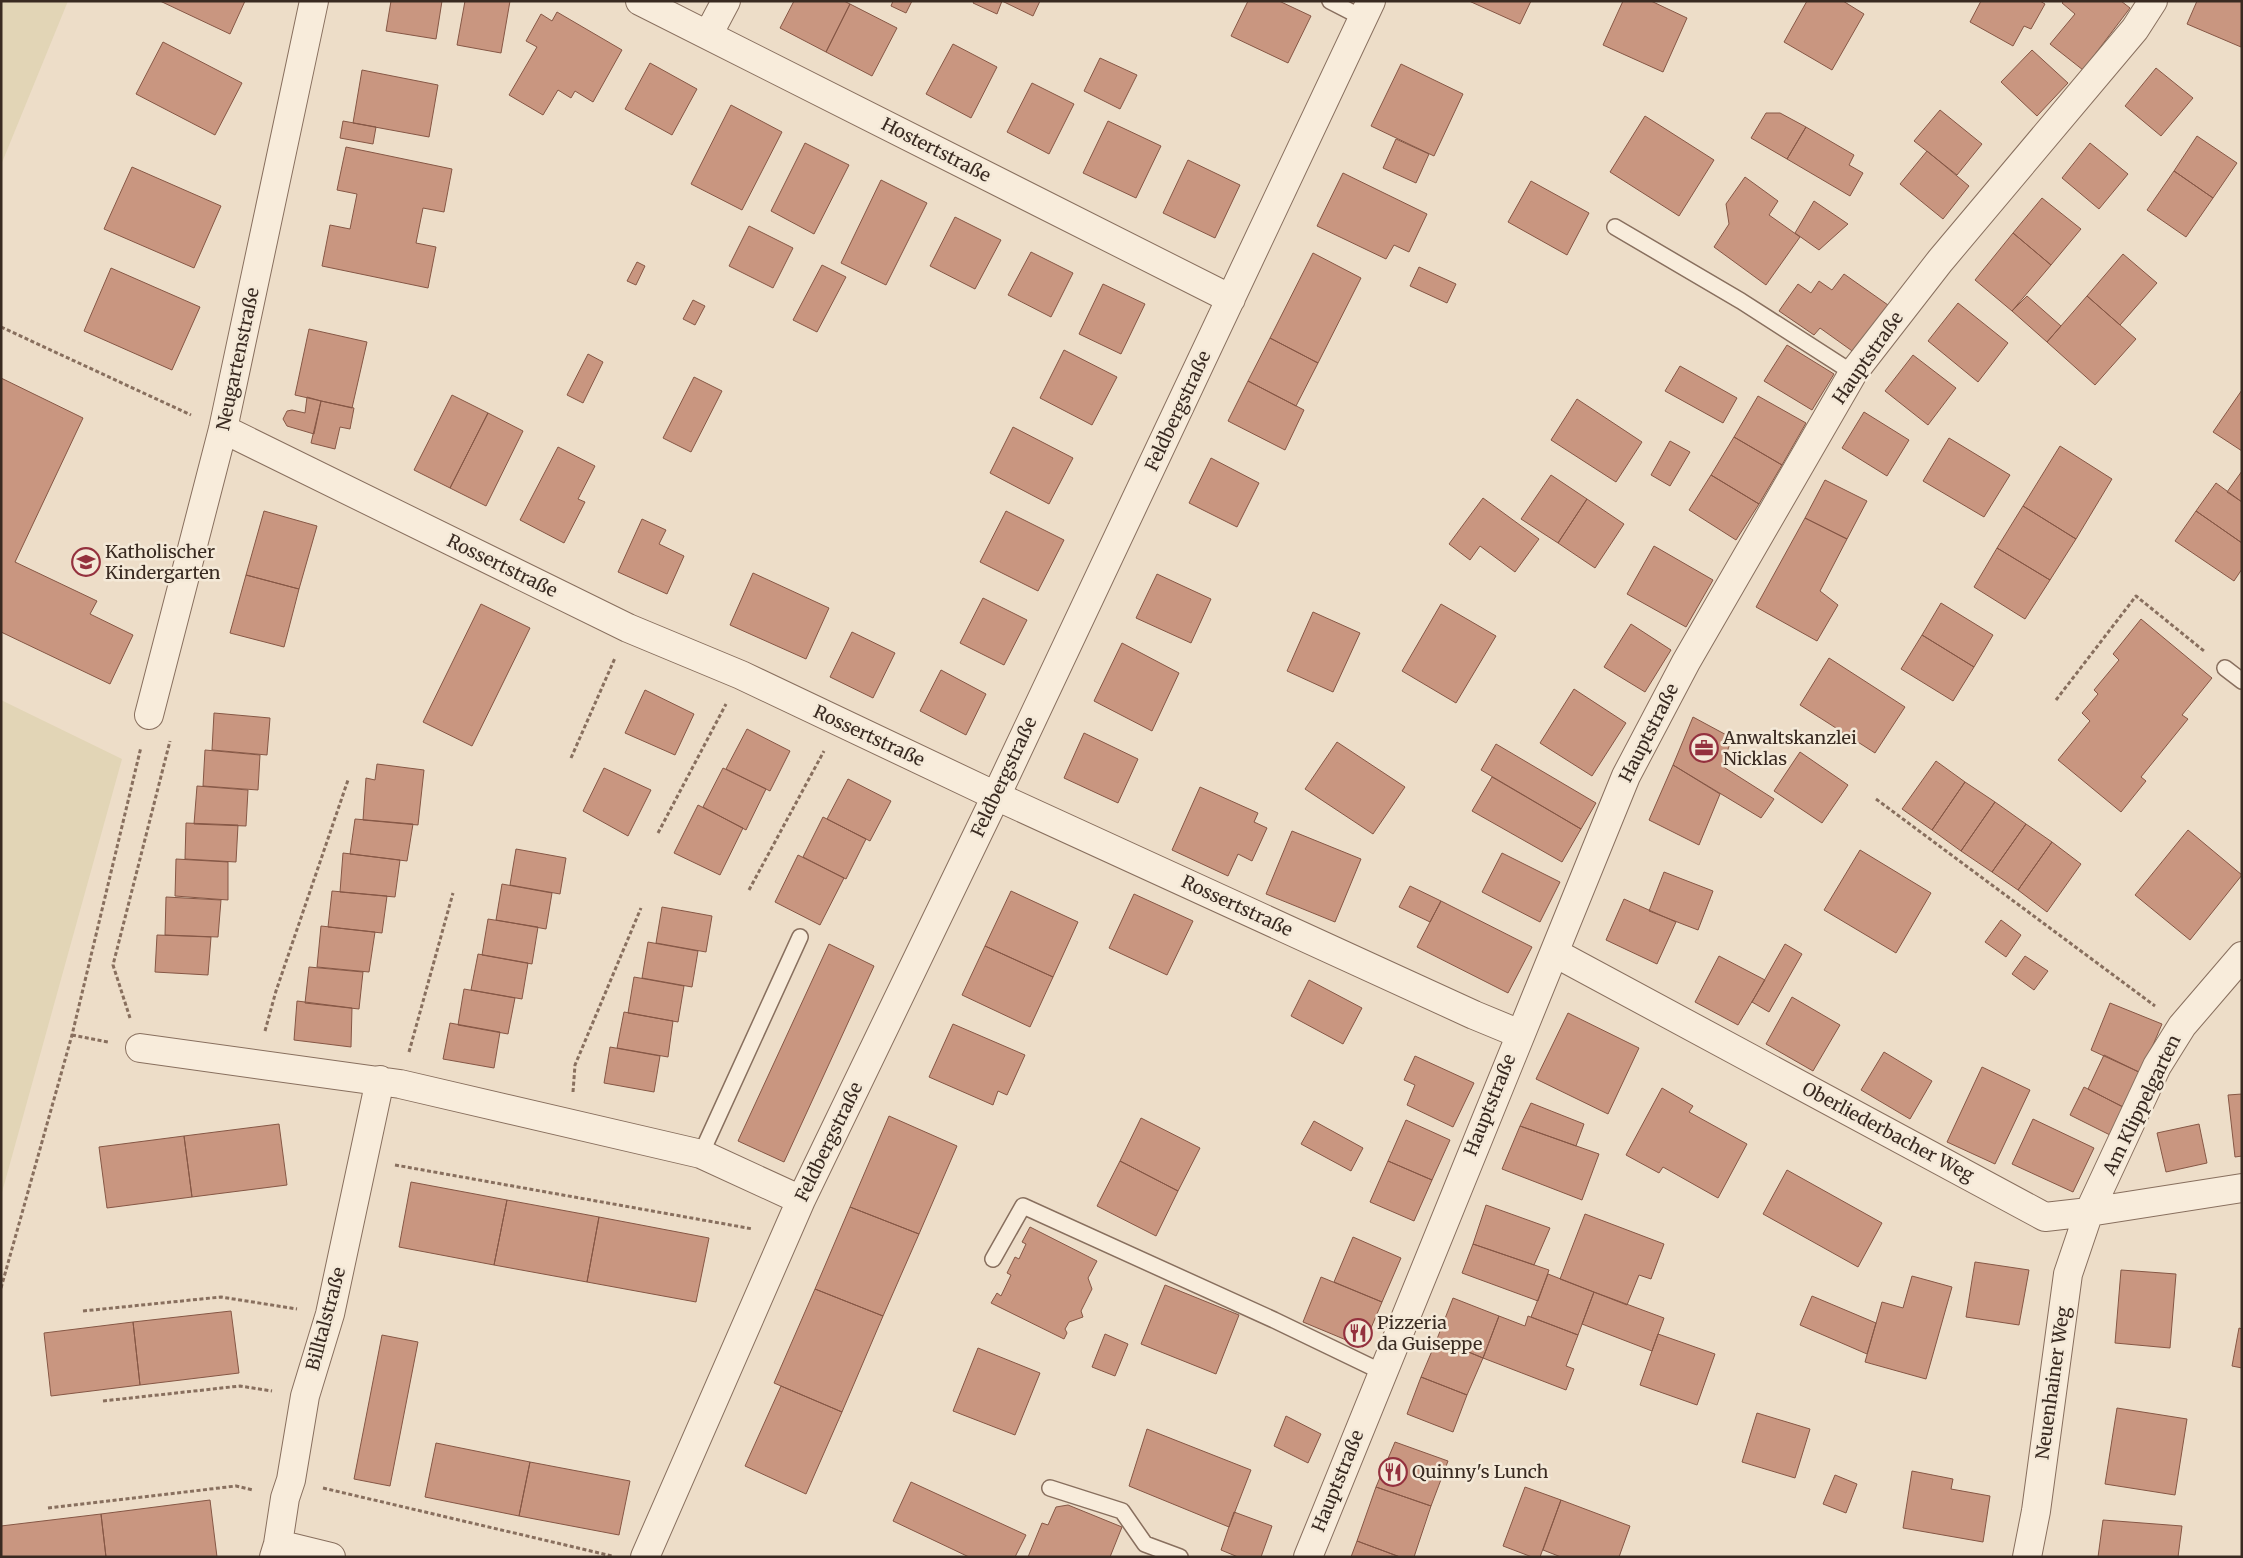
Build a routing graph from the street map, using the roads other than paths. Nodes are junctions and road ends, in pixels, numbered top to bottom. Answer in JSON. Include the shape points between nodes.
{"nodes":[{"id":1,"x":314,"y":1,"type":"edge"},
{"id":2,"x":640,"y":1,"type":"edge"},
{"id":3,"x":726,"y":1,"type":"edge"},
{"id":4,"x":1330,"y":1,"type":"edge"},
{"id":5,"x":2153,"y":1,"type":"edge"},
{"id":6,"x":1367,"y":10,"type":"edge"},
{"id":7,"x":708,"y":35,"type":"junction"},
{"id":8,"x":1615,"y":227,"type":"dead end"},
{"id":9,"x":1231,"y":298,"type":"junction"},
{"id":10,"x":1853,"y":373,"type":"junction"},
{"id":11,"x":223,"y":429,"type":"junction"},
{"id":12,"x":2225,"y":668,"type":"road end"},
{"id":13,"x":2242,"y":681,"type":"edge"},
{"id":14,"x":149,"y":714,"type":"road end"},
{"id":15,"x":996,"y":796,"type":"junction"},
{"id":16,"x":800,"y":937,"type":"dead end"},
{"id":17,"x":1555,"y":953,"type":"junction"},
{"id":18,"x":2242,"y":956,"type":"edge"},
{"id":19,"x":1520,"y":1034,"type":"junction"},
{"id":20,"x":140,"y":1048,"type":"road end"},
{"id":21,"x":390,"y":1082,"type":"junction"},
{"id":22,"x":701,"y":1154,"type":"junction"},
{"id":23,"x":2242,"y":1188,"type":"edge"},
{"id":24,"x":801,"y":1200,"type":"junction"},
{"id":25,"x":2089,"y":1212,"type":"junction"},
{"id":26,"x":993,"y":1259,"type":"dead end"},
{"id":27,"x":1382,"y":1372,"type":"junction"},
{"id":28,"x":1050,"y":1488,"type":"dead end"},
{"id":29,"x":276,"y":1550,"type":"edge"},
{"id":30,"x":331,"y":1557,"type":"edge"},
{"id":31,"x":645,"y":1557,"type":"edge"},
{"id":32,"x":1180,"y":1557,"type":"edge"},
{"id":33,"x":1308,"y":1557,"type":"edge"},
{"id":34,"x":2027,"y":1557,"type":"edge"}],
"edges":[{"from":1,"to":11,"type":"street","name":"Neugartenstraße"},
{"from":2,"to":7,"type":"street","name":"Hostertstraße"},
{"from":3,"to":7,"type":"street"},
{"from":4,"to":6,"type":"lane"},
{"from":5,"to":10,"type":"street","name":"Hauptstraße","via":[[2135,29],[1940,261]]},
{"from":6,"to":9,"type":"street","name":"Feldbergstraße"},
{"from":7,"to":9,"type":"street","name":"Hostertstraße"},
{"from":8,"to":10,"type":"lane","via":[[1741,301]]},
{"from":9,"to":15,"type":"street","name":"Feldbergstraße"},
{"from":10,"to":17,"type":"street","name":"Hauptstraße","via":[[1686,662],[1626,776]]},
{"from":11,"to":14,"type":"street","name":"Neugartenstraße"},
{"from":11,"to":15,"type":"street","name":"Rossertstraße","via":[[628,628],[741,675]]},
{"from":12,"to":13,"type":"lane"},
{"from":15,"to":19,"type":"street","name":"Rossertstraße"},
{"from":15,"to":24,"type":"street","name":"Feldbergstraße"},
{"from":16,"to":22,"type":"lane"},
{"from":17,"to":19,"type":"street","name":"Hauptstraße"},
{"from":17,"to":25,"type":"street","name":"Oberliederbacher Weg","via":[[2045,1217]]},
{"from":18,"to":25,"type":"street","name":"Am Klippelgarten","via":[[2182,1026],[2157,1066]]},
{"from":19,"to":27,"type":"street","name":"Hauptstraße"},
{"from":20,"to":21,"type":"street"},
{"from":21,"to":22,"type":"street"},
{"from":21,"to":29,"type":"street","name":"Billtalstraße","via":[[363,1159],[330,1314],[305,1396]]},
{"from":22,"to":24,"type":"street"},
{"from":23,"to":25,"type":"street","name":"Oberliederbacher Weg"},
{"from":24,"to":31,"type":"street","name":"Feldbergstraße"},
{"from":25,"to":34,"type":"street","name":"Neuenhainer Weg","via":[[2068,1274]]},
{"from":26,"to":27,"type":"lane","via":[[1023,1206]]},
{"from":27,"to":33,"type":"street","name":"Hauptstraße"},
{"from":28,"to":32,"type":"lane","via":[[1122,1511],[1145,1544]]},
{"from":29,"to":30,"type":"street"}]}
